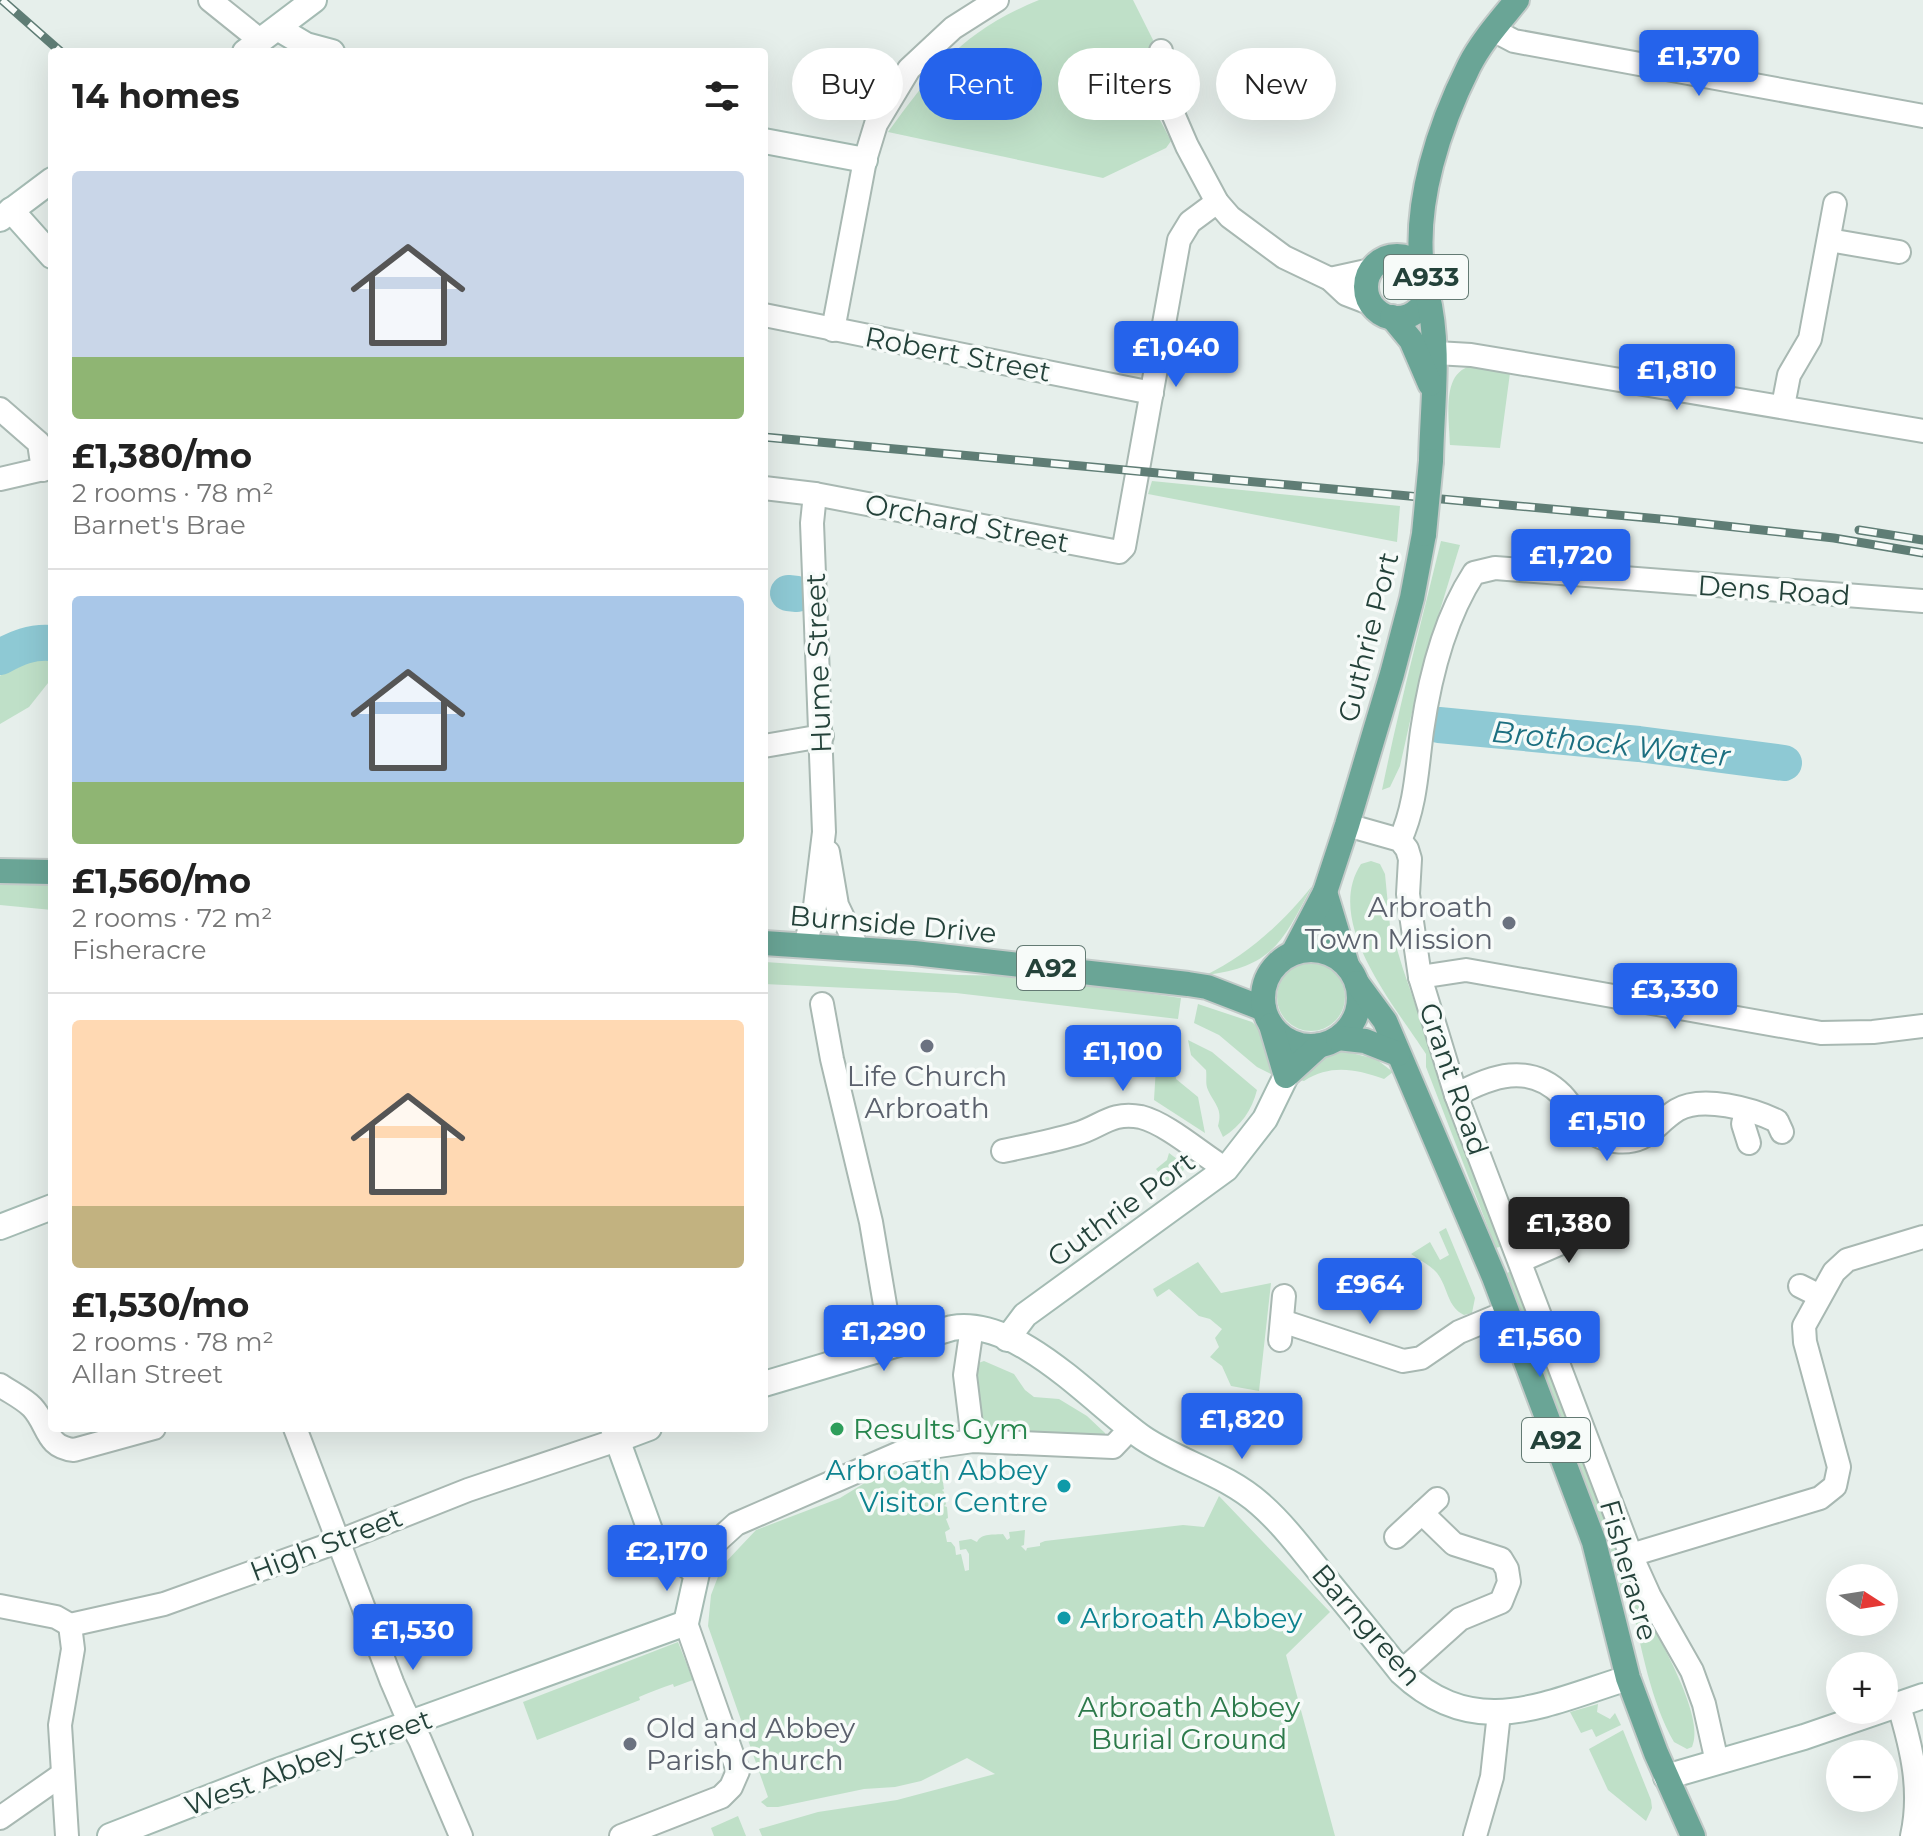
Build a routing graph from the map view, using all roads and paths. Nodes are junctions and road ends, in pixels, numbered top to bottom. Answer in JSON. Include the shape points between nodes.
{"nodes":[{"id":1,"x":210,"y":0,"type":"edge"},
{"id":2,"x":314,"y":0,"type":"edge"},
{"id":3,"x":997,"y":0,"type":"edge"},
{"id":4,"x":1517,"y":0,"type":"edge"},
{"id":5,"x":1493,"y":30,"type":"junction"},
{"id":6,"x":262,"y":41,"type":"edge"},
{"id":7,"x":317,"y":48,"type":"edge"},
{"id":8,"x":1923,"y":116,"type":"edge"},
{"id":9,"x":1176,"y":120,"type":"edge"},
{"id":10,"x":768,"y":142,"type":"edge"},
{"id":11,"x":865,"y":160,"type":"junction"},
{"id":12,"x":48,"y":183,"type":"edge"},
{"id":13,"x":1422,"y":201,"type":"junction"},
{"id":14,"x":1217,"y":202,"type":"junction"},
{"id":15,"x":1835,"y":204,"type":"dead end"},
{"id":16,"x":6,"y":214,"type":"edge"},
{"id":17,"x":1829,"y":240,"type":"junction"},
{"id":18,"x":48,"y":252,"type":"edge"},
{"id":19,"x":1899,"y":252,"type":"dead end"},
{"id":20,"x":1377,"y":264,"type":"junction"},
{"id":21,"x":1330,"y":279,"type":"junction"},
{"id":22,"x":1425,"y":280,"type":"junction"},
{"id":23,"x":1382,"y":311,"type":"junction"},
{"id":24,"x":768,"y":316,"type":"edge"},
{"id":25,"x":833,"y":330,"type":"junction"},
{"id":26,"x":1436,"y":353,"type":"junction"},
{"id":27,"x":1432,"y":390,"type":"junction"},
{"id":28,"x":1152,"y":393,"type":"junction"},
{"id":29,"x":1783,"y":406,"type":"junction"},
{"id":30,"x":0,"y":409,"type":"edge"},
{"id":31,"x":1923,"y":431,"type":"edge"},
{"id":32,"x":48,"y":468,"type":"edge"},
{"id":33,"x":0,"y":479,"type":"edge"},
{"id":34,"x":768,"y":488,"type":"edge"},
{"id":35,"x":815,"y":494,"type":"junction"},
{"id":36,"x":1923,"y":601,"type":"edge"},
{"id":37,"x":822,"y":736,"type":"junction"},
{"id":38,"x":768,"y":745,"type":"edge"},
{"id":39,"x":1347,"y":825,"type":"junction"},
{"id":40,"x":824,"y":832,"type":"junction"},
{"id":41,"x":1400,"y":840,"type":"junction"},
{"id":42,"x":0,"y":871,"type":"edge"},
{"id":43,"x":48,"y":872,"type":"edge"},
{"id":44,"x":1325,"y":892,"type":"junction"},
{"id":45,"x":768,"y":943,"type":"edge"},
{"id":46,"x":805,"y":946,"type":"junction"},
{"id":47,"x":858,"y":949,"type":"junction"},
{"id":48,"x":1293,"y":953,"type":"junction"},
{"id":49,"x":1352,"y":974,"type":"junction"},
{"id":50,"x":1267,"y":977,"type":"junction"},
{"id":51,"x":1420,"y":977,"type":"junction"},
{"id":52,"x":1207,"y":987,"type":"junction"},
{"id":53,"x":822,"y":1004,"type":"dead end"},
{"id":54,"x":1267,"y":1017,"type":"junction"},
{"id":55,"x":1923,"y":1026,"type":"edge"},
{"id":56,"x":1329,"y":1042,"type":"junction"},
{"id":57,"x":1398,"y":1054,"type":"junction"},
{"id":58,"x":1286,"y":1076,"type":"junction"},
{"id":59,"x":1456,"y":1095,"type":"junction"},
{"id":60,"x":1746,"y":1111,"type":"junction"},
{"id":61,"x":1782,"y":1132,"type":"dead end"},
{"id":62,"x":1749,"y":1143,"type":"dead end"},
{"id":63,"x":1003,"y":1151,"type":"dead end"},
{"id":64,"x":1226,"y":1169,"type":"junction"},
{"id":65,"x":48,"y":1209,"type":"edge"},
{"id":66,"x":1600,"y":1226,"type":"dead end"},
{"id":67,"x":0,"y":1227,"type":"edge"},
{"id":68,"x":1923,"y":1237,"type":"edge"},
{"id":69,"x":1520,"y":1261,"type":"junction"},
{"id":70,"x":1800,"y":1286,"type":"dead end"},
{"id":71,"x":1284,"y":1296,"type":"dead end"},
{"id":72,"x":1820,"y":1296,"type":"junction"},
{"id":73,"x":1507,"y":1312,"type":"junction"},
{"id":74,"x":972,"y":1327,"type":"junction"},
{"id":75,"x":1007,"y":1339,"type":"junction"},
{"id":76,"x":892,"y":1346,"type":"junction"},
{"id":77,"x":768,"y":1383,"type":"edge"},
{"id":78,"x":0,"y":1385,"type":"edge"},
{"id":79,"x":139,"y":1432,"type":"edge"},
{"id":80,"x":297,"y":1432,"type":"edge"},
{"id":81,"x":1138,"y":1433,"type":"junction"},
{"id":82,"x":615,"y":1434,"type":"edge"},
{"id":83,"x":973,"y":1441,"type":"junction"},
{"id":84,"x":1396,"y":1537,"type":"dead end"},
{"id":85,"x":337,"y":1542,"type":"junction"},
{"id":86,"x":1631,"y":1555,"type":"junction"},
{"id":87,"x":697,"y":1573,"type":"junction"},
{"id":88,"x":0,"y":1606,"type":"edge"},
{"id":89,"x":686,"y":1623,"type":"junction"},
{"id":90,"x":70,"y":1625,"type":"junction"},
{"id":91,"x":1401,"y":1672,"type":"junction"},
{"id":92,"x":1628,"y":1678,"type":"junction"},
{"id":93,"x":1923,"y":1696,"type":"edge"},
{"id":94,"x":1899,"y":1706,"type":"junction"},
{"id":95,"x":1499,"y":1713,"type":"junction"},
{"id":96,"x":411,"y":1723,"type":"junction"},
{"id":97,"x":1717,"y":1762,"type":"junction"},
{"id":98,"x":63,"y":1774,"type":"junction"},
{"id":99,"x":1666,"y":1777,"type":"junction"},
{"id":100,"x":0,"y":1818,"type":"edge"},
{"id":101,"x":67,"y":1836,"type":"edge"},
{"id":102,"x":110,"y":1836,"type":"edge"},
{"id":103,"x":461,"y":1836,"type":"edge"},
{"id":104,"x":621,"y":1836,"type":"edge"},
{"id":105,"x":1475,"y":1836,"type":"edge"},
{"id":106,"x":1693,"y":1836,"type":"edge"},
{"id":107,"x":1912,"y":1836,"type":"edge"}],
"edges":[{"from":1,"to":6,"type":"street"},
{"from":2,"to":6,"type":"street"},
{"from":3,"to":11,"type":"street","via":[[953,28],[909,69],[876,124]]},
{"from":4,"to":5,"type":"main road","number":"A933"},
{"from":5,"to":8,"type":"street","via":[[1514,41]]},
{"from":5,"to":13,"type":"main road","number":"A933","via":[[1453,102]]},
{"from":6,"to":7,"type":"street"},
{"from":9,"to":14,"type":"street"},
{"from":10,"to":11,"type":"street"},
{"from":11,"to":25,"type":"street"},
{"from":12,"to":16,"type":"street"},
{"from":13,"to":20,"type":"main road","number":"A933"},
{"from":13,"to":22,"type":"main road","number":"A933","via":[[1419,245]]},
{"from":14,"to":21,"type":"street","via":[[1284,257]]},
{"from":14,"to":28,"type":"street","via":[[1190,222],[1179,240]]},
{"from":15,"to":17,"type":"street"},
{"from":16,"to":18,"type":"street"},
{"from":17,"to":19,"type":"street"},
{"from":17,"to":29,"type":"street","via":[[1810,339],[1789,375]]},
{"from":20,"to":21,"type":"street"},
{"from":20,"to":22,"type":"main road","number":"A933","via":[[1409,258]]},
{"from":20,"to":23,"type":"main road","number":"A933","via":[[1366,287]]},
{"from":21,"to":23,"type":"street","via":[[1346,294]]},
{"from":22,"to":23,"type":"main road","number":"A933","via":[[1418,309],[1410,315]]},
{"from":22,"to":26,"type":"main road","name":"Guthrie Port","number":"A933"},
{"from":23,"to":27,"type":"main road","name":"Guthrie Port","number":"A933","via":[[1411,340]]},
{"from":24,"to":25,"type":"street","name":"Robert Street"},
{"from":25,"to":28,"type":"street","name":"Robert Street"},
{"from":26,"to":27,"type":"main road","name":"Guthrie Port","number":"A933"},
{"from":26,"to":29,"type":"street"},
{"from":27,"to":39,"type":"main road","name":"Guthrie Port","number":"A933","bridge":true,"via":[[1424,534],[1412,598]]},
{"from":28,"to":35,"type":"street","name":"Orchard Street","via":[[1119,552]]},
{"from":29,"to":31,"type":"street"},
{"from":30,"to":32,"type":"street","via":[[39,443]]},
{"from":32,"to":33,"type":"street"},
{"from":34,"to":35,"type":"street","name":"Orchard Street"},
{"from":35,"to":37,"type":"street","name":"Hume Street"},
{"from":36,"to":41,"type":"street","name":"Dens Road","via":[[1495,568],[1474,573],[1449,617],[1425,711],[1413,801]]},
{"from":37,"to":38,"type":"street"},
{"from":37,"to":40,"type":"street","name":"Hume Street"},
{"from":39,"to":41,"type":"street"},
{"from":39,"to":44,"type":"main road","name":"Guthrie Port","number":"A933"},
{"from":40,"to":46,"type":"street","name":"Hume Street"},
{"from":40,"to":47,"type":"street","name":"Hume Street","via":[[837,905]]},
{"from":41,"to":51,"type":"street","name":"Grant Road","via":[[1410,859],[1408,894]]},
{"from":42,"to":43,"type":"main road"},
{"from":44,"to":48,"type":"main road","name":"Guthrie Port","number":"A933"},
{"from":44,"to":49,"type":"main road"},
{"from":45,"to":46,"type":"main road","name":"Burnside Drive","number":"A92"},
{"from":46,"to":47,"type":"main road","name":"Burnside Drive","number":"A92"},
{"from":47,"to":52,"type":"main road","name":"Burnside Drive","number":"A92"},
{"from":48,"to":49,"type":"main road","via":[[1327,952]]},
{"from":48,"to":50,"type":"main road"},
{"from":49,"to":56,"type":"main road","via":[[1357,1014]]},
{"from":49,"to":57,"type":"main road","name":"Fisheracre","number":"A92","via":[[1385,1021]]},
{"from":50,"to":52,"type":"main road","name":"Burnside Drive","number":"A92"},
{"from":50,"to":54,"type":"main road"},
{"from":51,"to":55,"type":"street","via":[[1466,970],[1821,1033]]},
{"from":51,"to":59,"type":"street","name":"Grant Road"},
{"from":52,"to":54,"type":"main road","name":"Burnside Drive","number":"A92"},
{"from":53,"to":76,"type":"street","via":[[871,1222]]},
{"from":54,"to":56,"type":"main road","number":"A92","via":[[1289,1041]]},
{"from":54,"to":58,"type":"main road"},
{"from":56,"to":57,"type":"main road","number":"A92","via":[[1365,1041]]},
{"from":56,"to":58,"type":"main road","name":"Guthrie Port"},
{"from":57,"to":73,"type":"main road","name":"Fisheracre","number":"A92"},
{"from":58,"to":64,"type":"street","name":"Guthrie Port","via":[[1265,1119]]},
{"from":59,"to":60,"type":"street","via":[[1521,1074],[1561,1094],[1588,1131],[1611,1141],[1632,1142],[1649,1135],[1678,1110],[1698,1103]]},
{"from":59,"to":69,"type":"street","name":"Grant Road"},
{"from":60,"to":61,"type":"street","via":[[1777,1121]]},
{"from":60,"to":62,"type":"street","via":[[1743,1124]]},
{"from":63,"to":64,"type":"street","via":[[1080,1134],[1111,1117],[1141,1117]]},
{"from":64,"to":75,"type":"street","name":"Guthrie Port","via":[[1025,1315]]},
{"from":65,"to":67,"type":"street"},
{"from":66,"to":69,"type":"street"},
{"from":68,"to":72,"type":"street","via":[[1847,1260]]},
{"from":69,"to":86,"type":"street","name":"Grant Road"},
{"from":70,"to":72,"type":"street"},
{"from":71,"to":73,"type":"street","via":[[1281,1330],[1403,1361],[1421,1358],[1450,1337]]},
{"from":72,"to":86,"type":"street","via":[[1804,1326],[1805,1342],[1839,1467],[1835,1486],[1820,1498]]},
{"from":73,"to":92,"type":"main road","name":"Fisheracre","number":"A92","via":[[1594,1542]]},
{"from":74,"to":75,"type":"street"},
{"from":74,"to":76,"type":"street"},
{"from":74,"to":83,"type":"street","via":[[965,1375]]},
{"from":75,"to":81,"type":"street","name":"Barngreen","via":[[1052,1364]]},
{"from":76,"to":77,"type":"street"},
{"from":78,"to":79,"type":"street","via":[[29,1404],[52,1440],[65,1449]]},
{"from":80,"to":85,"type":"street"},
{"from":81,"to":83,"type":"street","via":[[1113,1447]]},
{"from":81,"to":91,"type":"street","name":"Barngreen","via":[[1237,1486],[1261,1505]]},
{"from":82,"to":85,"type":"street","name":"High Street"},
{"from":82,"to":87,"type":"street","via":[[651,1533]]},
{"from":83,"to":87,"type":"street","via":[[904,1451],[736,1524],[714,1544]]},
{"from":84,"to":91,"type":"street","via":[[1430,1506],[1454,1544],[1501,1559],[1509,1582],[1501,1602],[1460,1619]]},
{"from":85,"to":90,"type":"street","name":"High Street","via":[[164,1604]]},
{"from":85,"to":96,"type":"street"},
{"from":86,"to":97,"type":"street","name":"Grant Road","via":[[1692,1671]]},
{"from":87,"to":89,"type":"street"},
{"from":88,"to":90,"type":"street","via":[[56,1617]]},
{"from":89,"to":96,"type":"street","name":"West Abbey Street"},
{"from":89,"to":104,"type":"street","via":[[738,1771],[721,1797]]},
{"from":90,"to":98,"type":"street","via":[[73,1649],[60,1725]]},
{"from":91,"to":95,"type":"street","name":"Barngreen","via":[[1436,1699]]},
{"from":92,"to":95,"type":"street","name":"Barngreen","via":[[1522,1711]]},
{"from":92,"to":99,"type":"main road","name":"Fisheracre","number":"A92"},
{"from":93,"to":94,"type":"street"},
{"from":94,"to":97,"type":"street"},
{"from":94,"to":107,"type":"street","via":[[1915,1761],[1917,1813]]},
{"from":95,"to":105,"type":"street","via":[[1492,1777]]},
{"from":96,"to":102,"type":"street","name":"West Abbey Street"},
{"from":96,"to":103,"type":"street"},
{"from":97,"to":99,"type":"street"},
{"from":98,"to":100,"type":"street"},
{"from":98,"to":101,"type":"street"},
{"from":99,"to":106,"type":"main road","name":"Fisheracre","number":"A92"}]}
